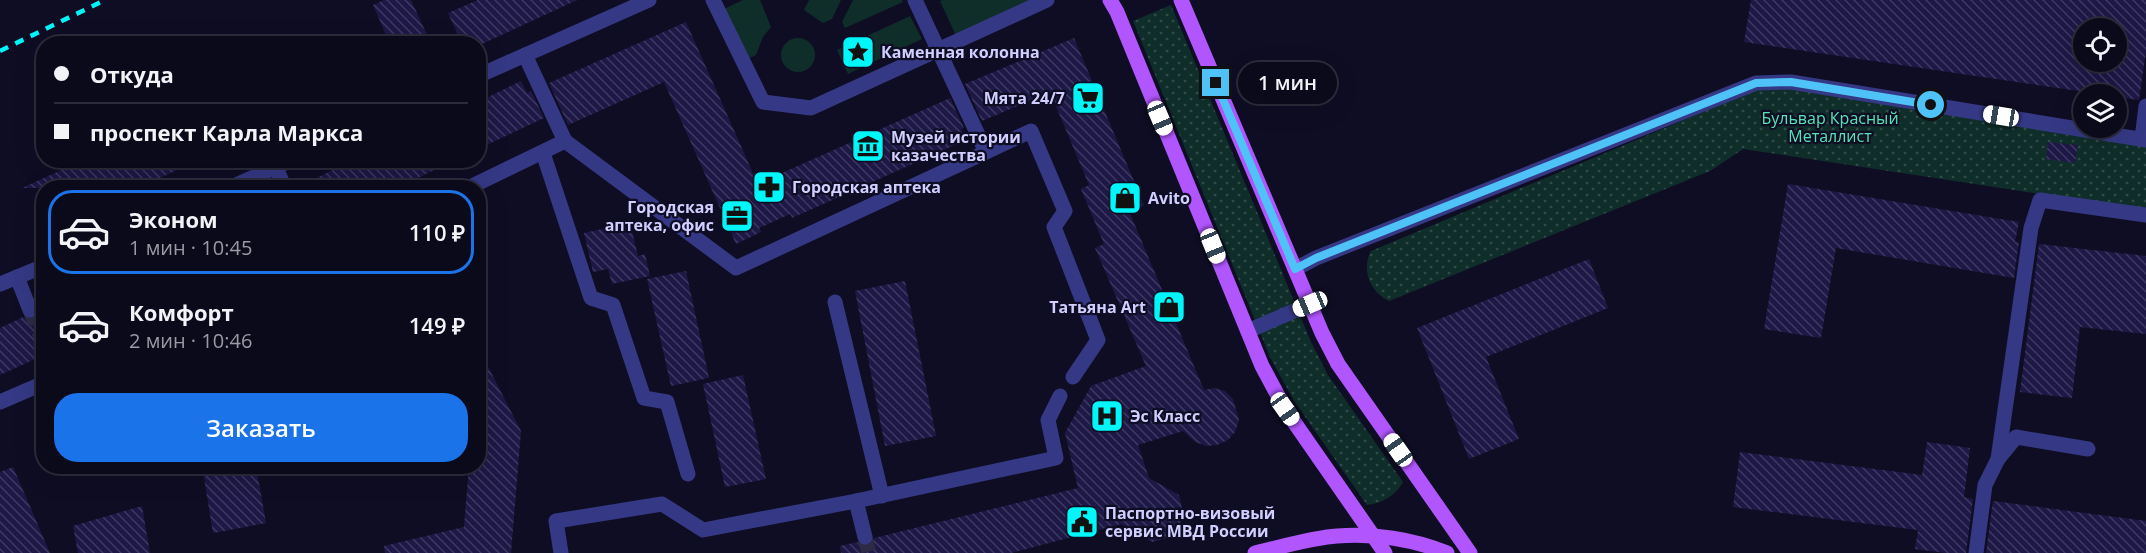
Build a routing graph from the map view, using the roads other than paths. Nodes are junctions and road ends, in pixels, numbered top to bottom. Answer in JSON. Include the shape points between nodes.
{"nodes":[{"id":1,"x":649,"y":0,"type":"edge"},
{"id":2,"x":713,"y":0,"type":"edge"},
{"id":3,"x":915,"y":0,"type":"edge"},
{"id":4,"x":1047,"y":0,"type":"edge"},
{"id":5,"x":1110,"y":0,"type":"edge"},
{"id":6,"x":1181,"y":0,"type":"edge"},
{"id":7,"x":940,"y":51,"type":"junction"},
{"id":8,"x":525,"y":55,"type":"junction"},
{"id":9,"x":486,"y":72,"type":"edge"},
{"id":10,"x":2146,"y":106,"type":"edge"},
{"id":11,"x":2144,"y":140,"type":"edge"},
{"id":12,"x":565,"y":141,"type":"junction"},
{"id":13,"x":986,"y":152,"type":"junction"},
{"id":14,"x":543,"y":153,"type":"junction"},
{"id":15,"x":276,"y":168,"type":"joint"},
{"id":16,"x":248,"y":180,"type":"edge"},
{"id":17,"x":281,"y":180,"type":"edge"},
{"id":18,"x":485,"y":180,"type":"edge"},
{"id":19,"x":2146,"y":215,"type":"edge"},
{"id":20,"x":36,"y":269,"type":"edge"},
{"id":21,"x":1295,"y":269,"type":"junction"},
{"id":22,"x":17,"y":277,"type":"junction"},
{"id":23,"x":0,"y":284,"type":"edge"},
{"id":24,"x":835,"y":302,"type":"dead end"},
{"id":25,"x":1310,"y":304,"type":"junction"},
{"id":26,"x":30,"y":310,"type":"tunnel mouth"},
{"id":27,"x":1248,"y":331,"type":"junction"},
{"id":28,"x":1073,"y":377,"type":"dead end"},
{"id":29,"x":36,"y":386,"type":"edge"},
{"id":30,"x":1060,"y":396,"type":"dead end"},
{"id":31,"x":0,"y":402,"type":"edge"},
{"id":32,"x":2088,"y":449,"type":"dead end"},
{"id":33,"x":1998,"y":459,"type":"junction"},
{"id":34,"x":688,"y":474,"type":"dead end"},
{"id":35,"x":882,"y":496,"type":"junction"},
{"id":36,"x":855,"y":501,"type":"junction"},
{"id":37,"x":1373,"y":535,"type":"junction"},
{"id":38,"x":865,"y":537,"type":"tunnel mouth"},
{"id":39,"x":561,"y":553,"type":"edge"},
{"id":40,"x":1255,"y":553,"type":"edge"},
{"id":41,"x":1385,"y":553,"type":"edge"},
{"id":42,"x":1447,"y":553,"type":"edge"},
{"id":43,"x":1470,"y":553,"type":"edge"},
{"id":44,"x":1976,"y":553,"type":"edge"}],
"edges":[{"from":1,"to":8,"type":"street"},
{"from":2,"to":7,"type":"street","via":[[763,102],[811,108]]},
{"from":3,"to":7,"type":"street"},
{"from":4,"to":7,"type":"street"},
{"from":5,"to":27,"type":"main road"},
{"from":6,"to":21,"type":"main road"},
{"from":7,"to":13,"type":"street"},
{"from":8,"to":9,"type":"street"},
{"from":8,"to":12,"type":"street"},
{"from":10,"to":11,"type":"street"},
{"from":11,"to":21,"type":"street","via":[[1791,82],[1756,83]]},
{"from":12,"to":13,"type":"street","via":[[736,268]]},
{"from":12,"to":14,"type":"street"},
{"from":13,"to":28,"type":"street","via":[[1031,131],[1065,211],[1054,226],[1098,340]]},
{"from":14,"to":18,"type":"street"},
{"from":14,"to":34,"type":"street","via":[[591,298],[613,305],[644,398],[667,402]]},
{"from":15,"to":16,"type":"street"},
{"from":15,"to":17,"type":"street"},
{"from":19,"to":33,"type":"street","via":[[2040,200],[2031,228]]},
{"from":20,"to":22,"type":"street"},
{"from":21,"to":25,"type":"main road"},
{"from":22,"to":23,"type":"street"},
{"from":22,"to":26,"type":"street"},
{"from":24,"to":35,"type":"street"},
{"from":25,"to":27,"type":"street"},
{"from":25,"to":43,"type":"main road","via":[[1338,364]]},
{"from":27,"to":37,"type":"main road","via":[[1285,409]]},
{"from":29,"to":31,"type":"street"},
{"from":30,"to":35,"type":"street","via":[[1048,420],[1056,458]]},
{"from":32,"to":33,"type":"street","via":[[2016,437]]},
{"from":33,"to":44,"type":"street","via":[[1985,485]]},
{"from":35,"to":36,"type":"street"},
{"from":36,"to":38,"type":"street"},
{"from":36,"to":39,"type":"street","via":[[703,530],[662,504],[556,521]]},
{"from":37,"to":40,"type":"main road","via":[[1336,536]]},
{"from":37,"to":41,"type":"main road"},
{"from":37,"to":42,"type":"main road"}]}
